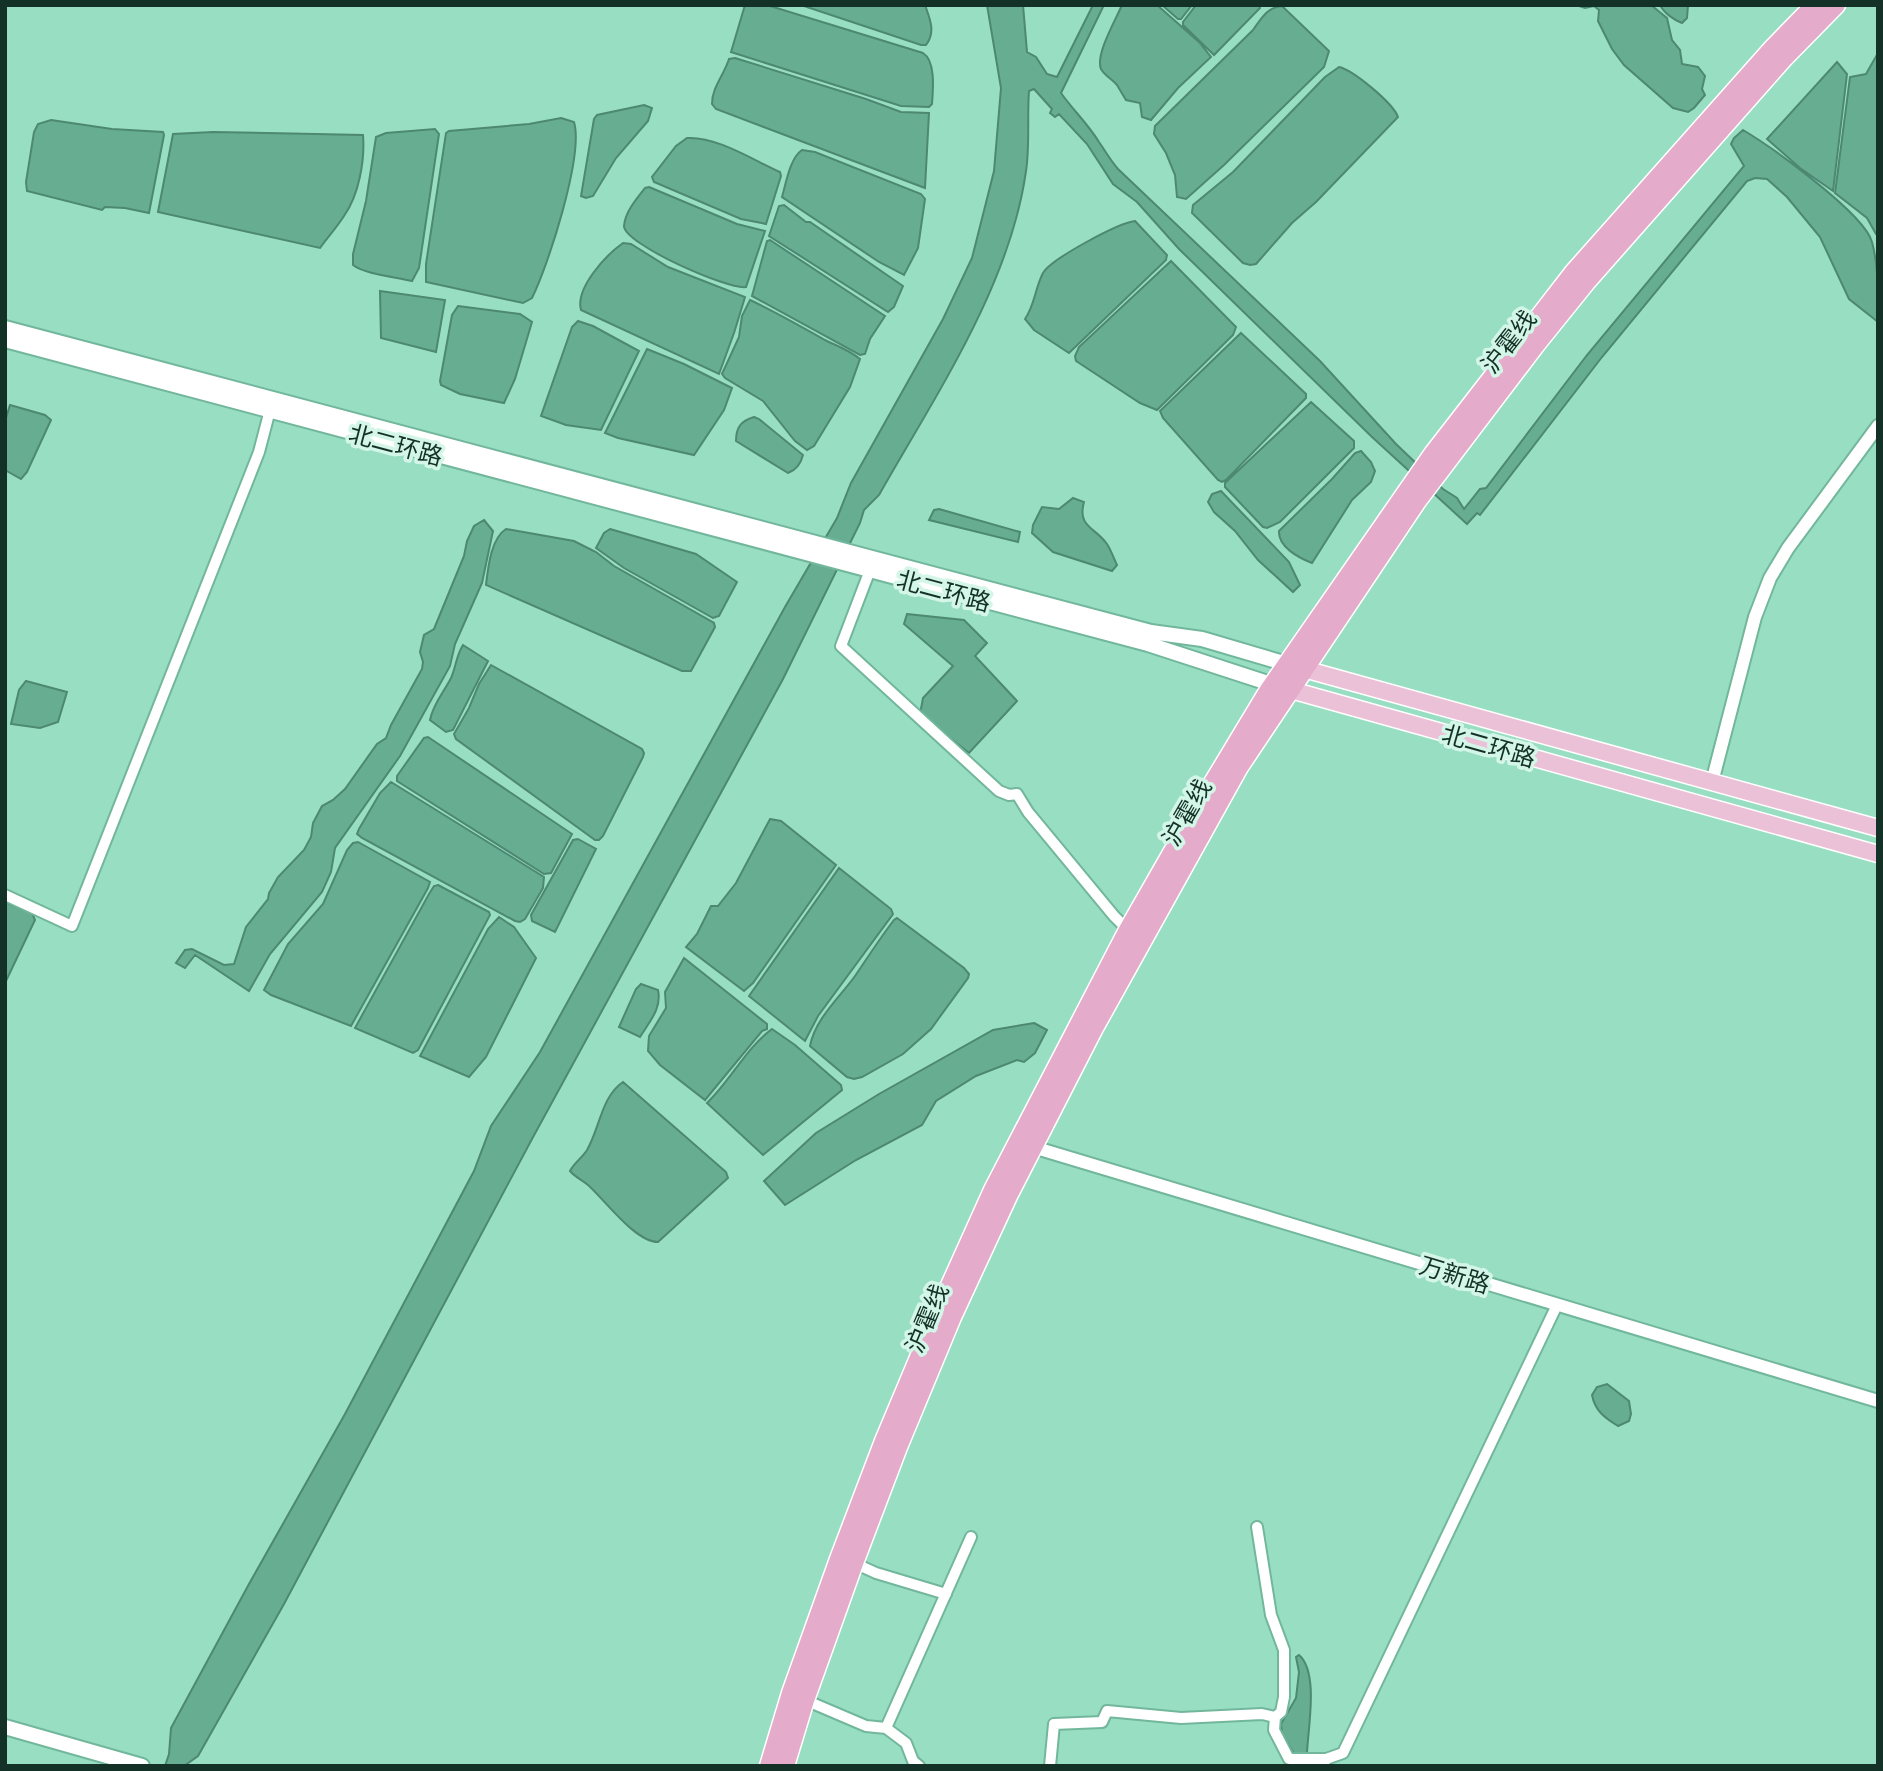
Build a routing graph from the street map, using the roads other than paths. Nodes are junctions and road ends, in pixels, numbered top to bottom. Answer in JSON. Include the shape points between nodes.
{"nodes":[{"id":1,"x":1815,"y":5,"type":"edge"},
{"id":2,"x":1836,"y":5,"type":"edge"},
{"id":3,"x":5,"y":328,"type":"edge"},
{"id":4,"x":5,"y":340,"type":"edge"},
{"id":5,"x":270,"y":410,"type":"junction"},
{"id":6,"x":1878,"y":426,"type":"edge"},
{"id":7,"x":799,"y":545,"type":"junction"},
{"id":8,"x":866,"y":565,"type":"junction"},
{"id":9,"x":1296,"y":666,"type":"junction"},
{"id":10,"x":1282,"y":687,"type":"junction"},
{"id":11,"x":1712,"y":782,"type":"junction"},
{"id":12,"x":1705,"y":806,"type":"junction"},
{"id":13,"x":1878,"y":828,"type":"edge"},
{"id":14,"x":1878,"y":854,"type":"edge"},
{"id":15,"x":5,"y":895,"type":"edge"},
{"id":16,"x":1128,"y":930,"type":"junction"},
{"id":17,"x":1032,"y":1147,"type":"junction"},
{"id":18,"x":1557,"y":1305,"type":"junction"},
{"id":19,"x":1878,"y":1401,"type":"edge"},
{"id":20,"x":1257,"y":1527,"type":"dead end"},
{"id":21,"x":971,"y":1537,"type":"dead end"},
{"id":22,"x":854,"y":1563,"type":"junction"},
{"id":23,"x":946,"y":1594,"type":"junction"},
{"id":24,"x":798,"y":1697,"type":"junction"},
{"id":25,"x":1275,"y":1717,"type":"junction"},
{"id":26,"x":5,"y":1727,"type":"edge"},
{"id":27,"x":886,"y":1728,"type":"junction"},
{"id":28,"x":1324,"y":1762,"type":"edge"},
{"id":29,"x":142,"y":1766,"type":"edge"},
{"id":30,"x":769,"y":1766,"type":"edge"},
{"id":31,"x":785,"y":1766,"type":"edge"},
{"id":32,"x":919,"y":1766,"type":"edge"},
{"id":33,"x":1050,"y":1766,"type":"edge"}],
"edges":[{"from":1,"to":9,"type":"highway","name":"沪霍线","via":[[1574,272],[1412,481]]},
{"from":2,"to":9,"type":"highway","name":"沪霍线","via":[[1587,281]]},
{"from":3,"to":7,"type":"main road","name":"北二环路"},
{"from":4,"to":5,"type":"main road","name":"北二环路"},
{"from":5,"to":7,"type":"main road","name":"北二环路"},
{"from":5,"to":15,"type":"street","via":[[259,452],[72,926]]},
{"from":6,"to":11,"type":"street","via":[[1770,578],[1755,617]]},
{"from":7,"to":8,"type":"main road","name":"北二环路"},
{"from":8,"to":9,"type":"main road","name":"北二环路","via":[[1151,632],[1202,639]]},
{"from":8,"to":10,"type":"main road","name":"北二环路","via":[[1148,644]]},
{"from":8,"to":16,"type":"street","via":[[841,646],[970,767],[999,791],[1017,794]]},
{"from":9,"to":10,"type":"highway","name":"沪霍线"},
{"from":9,"to":11,"type":"main road","name":"北二环路"},
{"from":10,"to":12,"type":"main road","name":"北二环路"},
{"from":10,"to":16,"type":"highway","name":"沪霍线","via":[[1196,811]]},
{"from":10,"to":17,"type":"highway","name":"沪霍线"},
{"from":11,"to":12,"type":"main road"},
{"from":11,"to":13,"type":"main road","name":"北二环路"},
{"from":12,"to":14,"type":"main road","name":"北二环路"},
{"from":16,"to":24,"type":"highway","name":"沪霍线","via":[[993,1190],[939,1310],[880,1453]]},
{"from":17,"to":18,"type":"street","name":"万新路"},
{"from":17,"to":22,"type":"highway","name":"沪霍线","via":[[952,1317]]},
{"from":18,"to":19,"type":"street","name":"万新路"},
{"from":18,"to":28,"type":"street","via":[[1343,1754]]},
{"from":20,"to":25,"type":"street","via":[[1271,1615],[1284,1650],[1284,1697]]},
{"from":21,"to":23,"type":"street"},
{"from":22,"to":23,"type":"street"},
{"from":22,"to":24,"type":"highway","name":"沪霍线"},
{"from":23,"to":27,"type":"street"},
{"from":24,"to":27,"type":"street","via":[[866,1726]]},
{"from":24,"to":30,"type":"highway","name":"沪霍线"},
{"from":24,"to":31,"type":"highway","name":"沪霍线"},
{"from":25,"to":28,"type":"street","via":[[1274,1730],[1289,1759]]},
{"from":25,"to":33,"type":"street","via":[[1181,1718],[1107,1711],[1102,1722],[1054,1724]]},
{"from":26,"to":29,"type":"main road"},
{"from":27,"to":32,"type":"street","via":[[906,1743]]}]}
